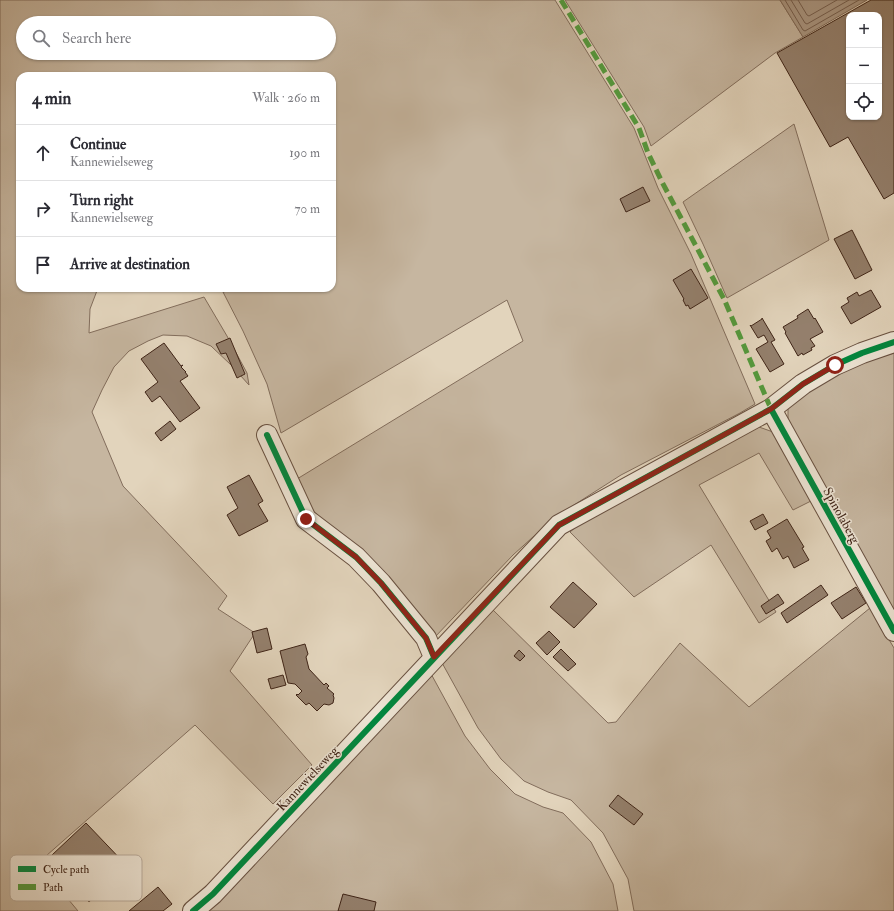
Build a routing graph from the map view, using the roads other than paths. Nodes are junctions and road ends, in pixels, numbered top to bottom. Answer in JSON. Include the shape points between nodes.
{"nodes":[{"id":1,"x":894,"y":342,"type":"edge"},
{"id":2,"x":771,"y":409,"type":"junction"},
{"id":3,"x":267,"y":435,"type":"dead end"},
{"id":4,"x":894,"y":631,"type":"edge"},
{"id":5,"x":434,"y":657,"type":"junction"},
{"id":6,"x":193,"y":911,"type":"edge"}],
"edges":[{"from":1,"to":2,"type":"street","name":"Kannewielseweg","via":[[835,365],[803,384]]},
{"from":2,"to":4,"type":"street","name":"Spinolaberg"},
{"from":2,"to":5,"type":"street","name":"Kannewielseweg","via":[[559,525]]},
{"from":3,"to":5,"type":"street","via":[[306,519],[356,557],[381,583],[426,638]]},
{"from":5,"to":6,"type":"street","name":"Kannewielseweg","via":[[213,894]]}]}
